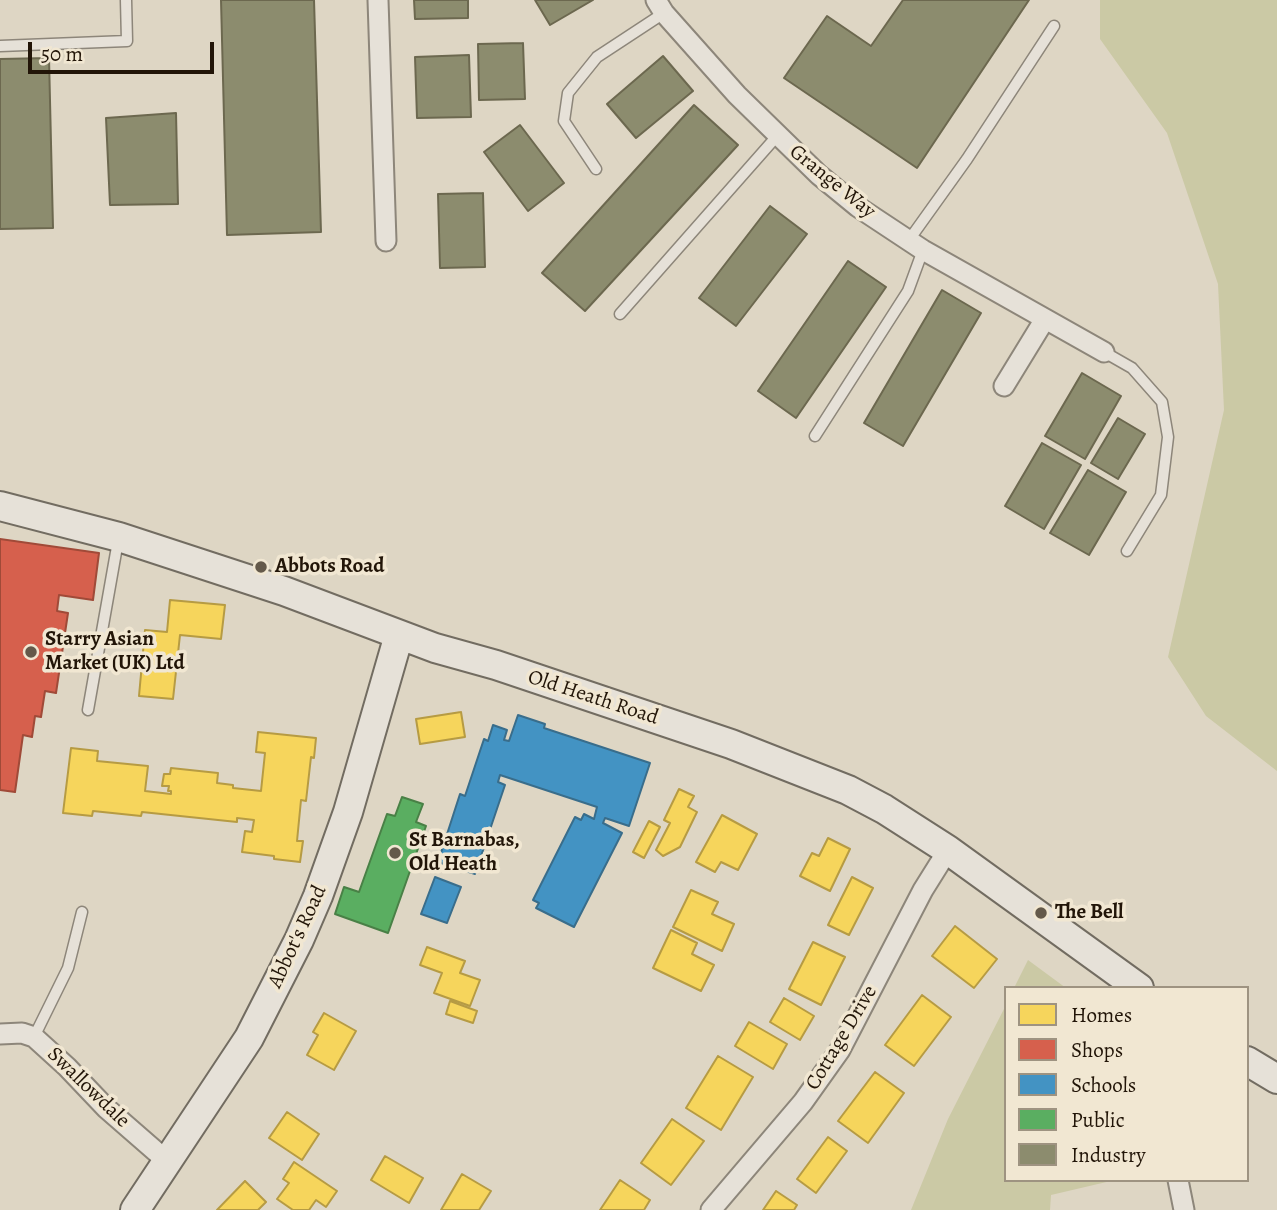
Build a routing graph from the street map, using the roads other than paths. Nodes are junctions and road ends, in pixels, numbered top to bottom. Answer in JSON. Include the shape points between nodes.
{"nodes":[{"id":1,"x":126,"y":0,"type":"edge"},
{"id":2,"x":378,"y":0,"type":"edge"},
{"id":3,"x":660,"y":7,"type":"edge"},
{"id":4,"x":1054,"y":26,"type":"dead end"},
{"id":5,"x":0,"y":47,"type":"edge"},
{"id":6,"x":777,"y":136,"type":"junction"},
{"id":7,"x":596,"y":169,"type":"dead end"},
{"id":8,"x":386,"y":241,"type":"dead end"},
{"id":9,"x":916,"y":245,"type":"junction"},
{"id":10,"x":620,"y":314,"type":"dead end"},
{"id":11,"x":1045,"y":319,"type":"junction"},
{"id":12,"x":1104,"y":352,"type":"joint"},
{"id":13,"x":1004,"y":386,"type":"dead end"},
{"id":14,"x":815,"y":436,"type":"dead end"},
{"id":15,"x":0,"y":506,"type":"edge"},
{"id":16,"x":119,"y":537,"type":"junction"},
{"id":17,"x":1127,"y":551,"type":"dead end"},
{"id":18,"x":399,"y":635,"type":"junction"},
{"id":19,"x":88,"y":710,"type":"dead end"},
{"id":20,"x":948,"y":850,"type":"junction"},
{"id":21,"x":82,"y":912,"type":"dead end"},
{"id":22,"x":1136,"y":986,"type":"edge"},
{"id":23,"x":0,"y":1034,"type":"edge"},
{"id":24,"x":34,"y":1037,"type":"junction"},
{"id":25,"x":1249,"y":1062,"type":"edge"},
{"id":26,"x":1277,"y":1079,"type":"edge"},
{"id":27,"x":168,"y":1162,"type":"junction"},
{"id":28,"x":1178,"y":1182,"type":"edge"},
{"id":29,"x":135,"y":1210,"type":"edge"},
{"id":30,"x":712,"y":1210,"type":"edge"},
{"id":31,"x":1184,"y":1210,"type":"edge"}],
"edges":[{"from":1,"to":5,"type":"lane","via":[[127,41]]},
{"from":2,"to":8,"type":"street"},
{"from":3,"to":6,"type":"street","name":"Grange Way"},
{"from":3,"to":7,"type":"lane","via":[[597,57],[568,93],[564,121]]},
{"from":4,"to":9,"type":"lane"},
{"from":6,"to":9,"type":"street","name":"Grange Way","via":[[858,207]]},
{"from":6,"to":10,"type":"lane"},
{"from":9,"to":11,"type":"street","name":"Grange Way"},
{"from":9,"to":14,"type":"lane","via":[[908,291]]},
{"from":11,"to":12,"type":"street","name":"Grange Way"},
{"from":11,"to":13,"type":"street"},
{"from":12,"to":17,"type":"lane","via":[[1132,368],[1162,402],[1168,438],[1161,495]]},
{"from":15,"to":16,"type":"street","name":"Old Heath Road"},
{"from":16,"to":18,"type":"street","name":"Old Heath Road","via":[[284,591]]},
{"from":16,"to":19,"type":"lane"},
{"from":18,"to":20,"type":"street","name":"Old Heath Road","via":[[662,720],[814,776],[884,809]]},
{"from":18,"to":27,"type":"street","name":"Abbot's Road","via":[[348,812],[299,940],[249,1038]]},
{"from":20,"to":22,"type":"street","name":"Old Heath Road"},
{"from":20,"to":30,"type":"street","name":"Cottage Drive","via":[[840,1049],[803,1102]]},
{"from":21,"to":24,"type":"lane","via":[[68,968]]},
{"from":23,"to":24,"type":"street","name":"Swallowdale"},
{"from":24,"to":27,"type":"street","name":"Swallowdale"},
{"from":25,"to":26,"type":"street"},
{"from":27,"to":29,"type":"street","name":"Abbot's Road"},
{"from":28,"to":31,"type":"street"}]}
